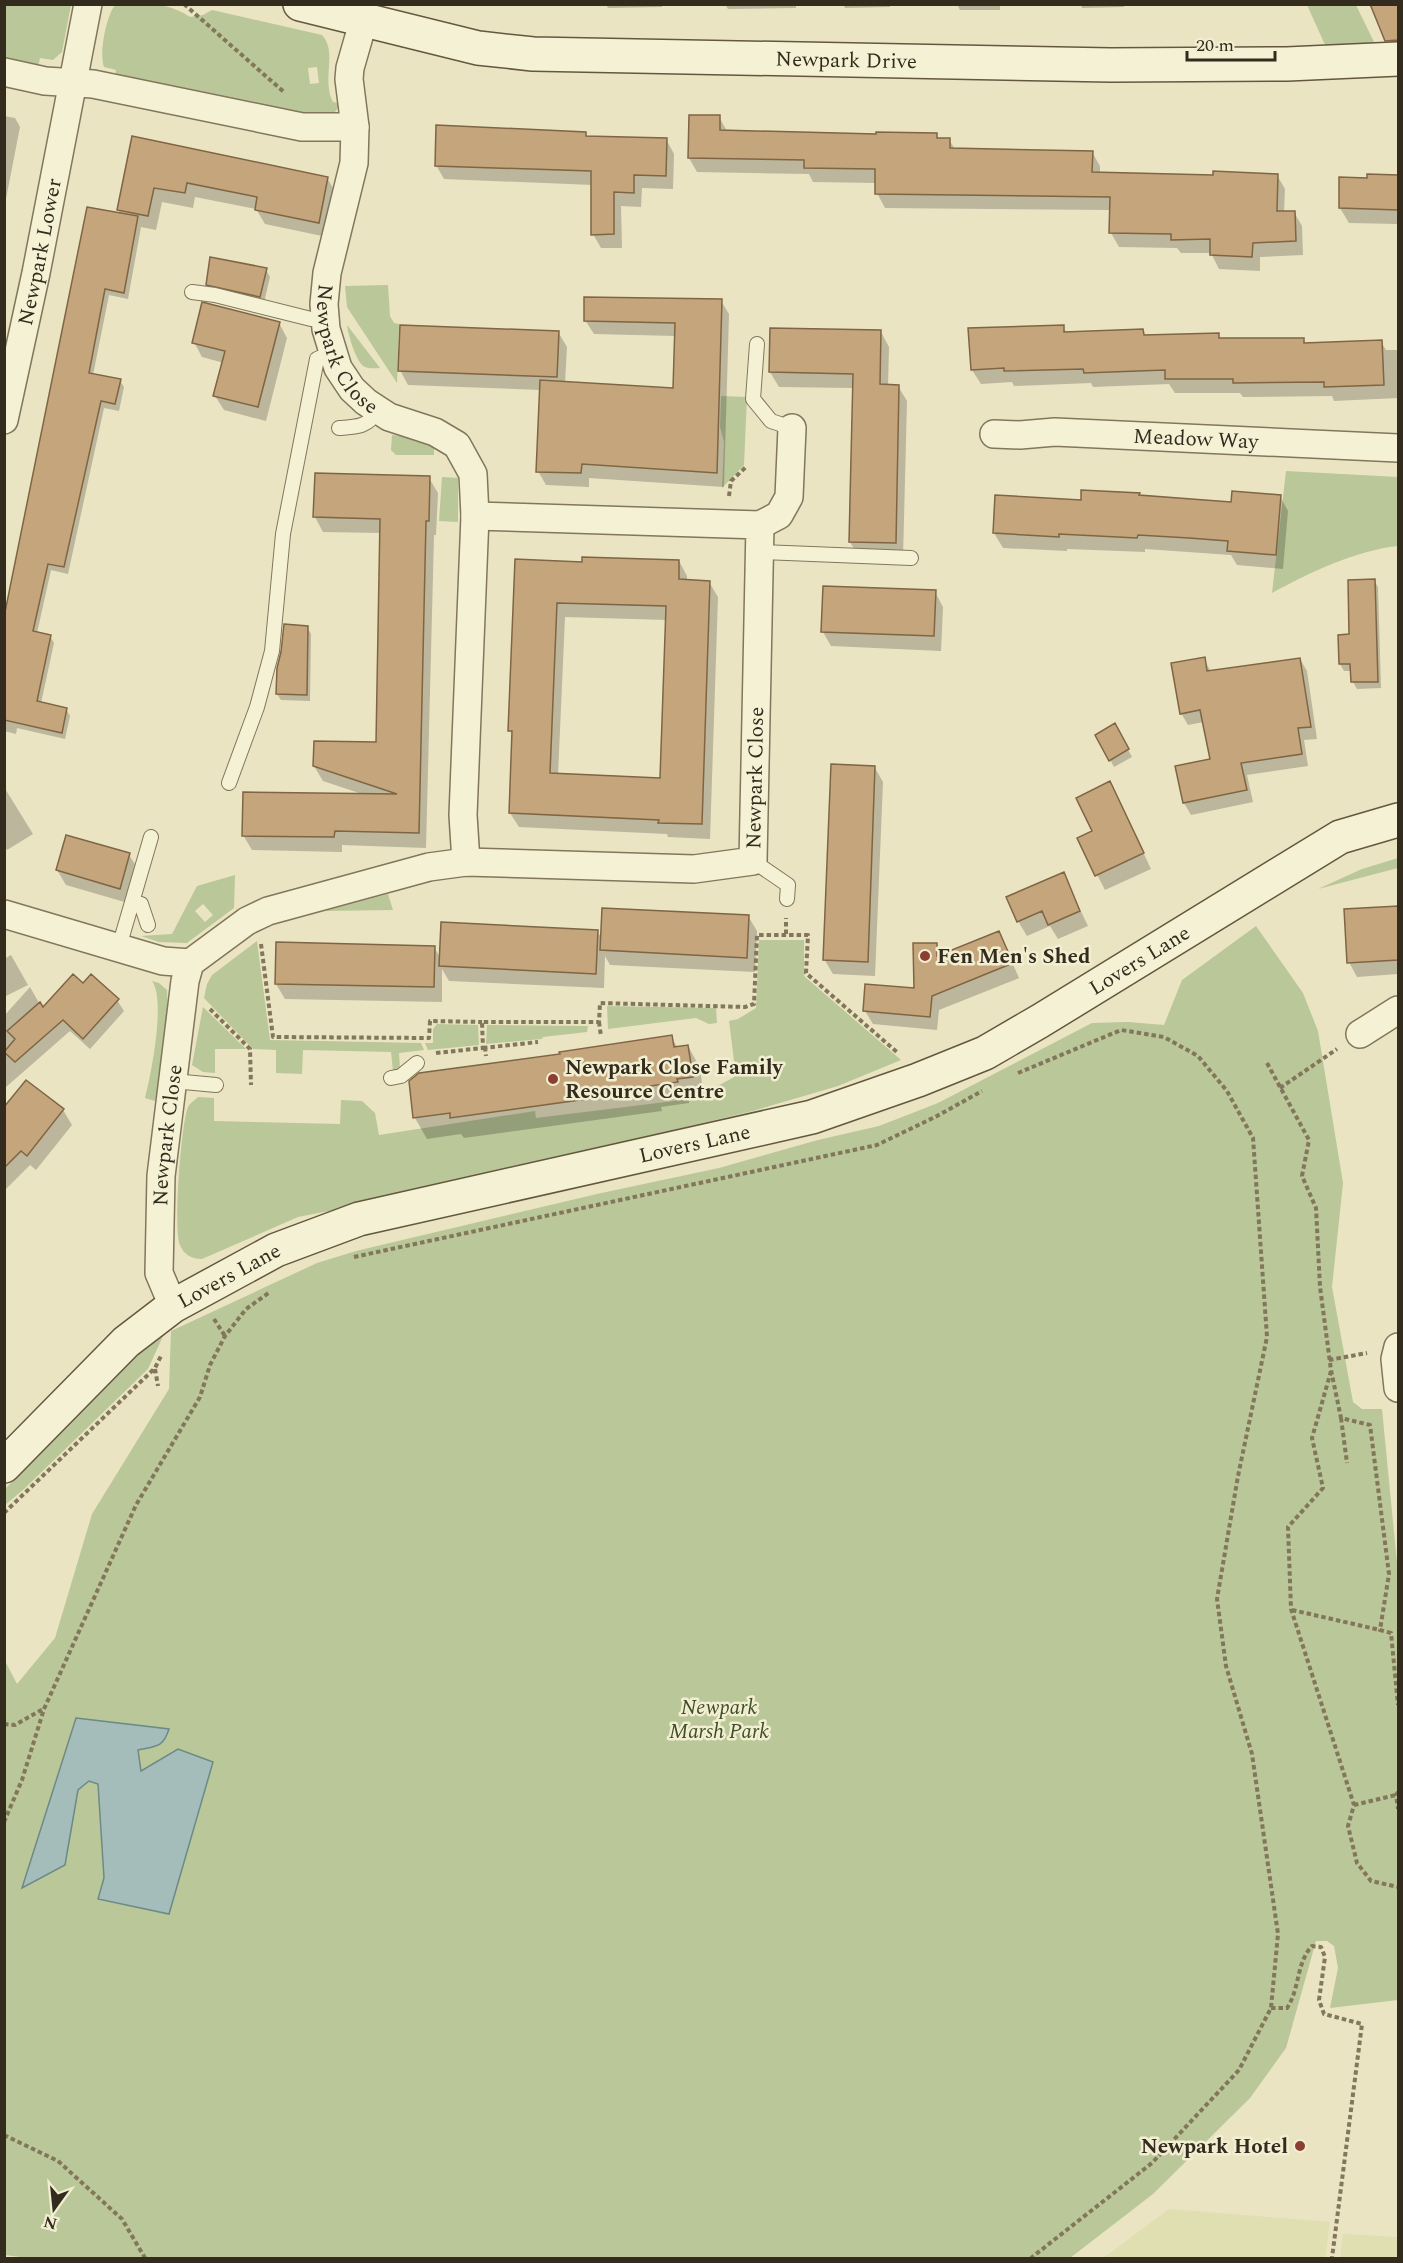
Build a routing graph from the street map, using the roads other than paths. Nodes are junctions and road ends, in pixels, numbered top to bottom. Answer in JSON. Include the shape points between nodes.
{"nodes":[{"id":1,"x":88,"y":4,"type":"edge"},
{"id":2,"x":300,"y":4,"type":"edge"},
{"id":3,"x":364,"y":19,"type":"junction"},
{"id":4,"x":1398,"y":60,"type":"edge"},
{"id":5,"x":4,"y":72,"type":"edge"},
{"id":6,"x":72,"y":82,"type":"junction"},
{"id":7,"x":355,"y":127,"type":"junction"},
{"id":8,"x":192,"y":292,"type":"dead end"},
{"id":9,"x":325,"y":319,"type":"junction"},
{"id":10,"x":757,"y":344,"type":"dead end"},
{"id":11,"x":333,"y":352,"type":"junction"},
{"id":12,"x":378,"y":410,"type":"junction"},
{"id":13,"x":4,"y":420,"type":"edge"},
{"id":14,"x":339,"y":428,"type":"dead end"},
{"id":15,"x":792,"y":428,"type":"joint"},
{"id":16,"x":994,"y":434,"type":"dead end"},
{"id":17,"x":1398,"y":448,"type":"edge"},
{"id":18,"x":475,"y":516,"type":"junction"},
{"id":19,"x":760,"y":525,"type":"junction"},
{"id":20,"x":760,"y":552,"type":"junction"},
{"id":21,"x":911,"y":558,"type":"dead end"},
{"id":22,"x":229,"y":783,"type":"dead end"},
{"id":23,"x":1398,"y":820,"type":"edge"},
{"id":24,"x":151,"y":837,"type":"dead end"},
{"id":25,"x":753,"y":861,"type":"junction"},
{"id":26,"x":466,"y":862,"type":"junction"},
{"id":27,"x":787,"y":899,"type":"dead end"},
{"id":28,"x":133,"y":902,"type":"junction"},
{"id":29,"x":4,"y":914,"type":"edge"},
{"id":30,"x":148,"y":925,"type":"dead end"},
{"id":31,"x":119,"y":947,"type":"junction"},
{"id":32,"x":190,"y":963,"type":"junction"},
{"id":33,"x":1398,"y":1010,"type":"edge"},
{"id":34,"x":1360,"y":1034,"type":"road end"},
{"id":35,"x":417,"y":1063,"type":"dead end"},
{"id":36,"x":390,"y":1077,"type":"dead end"},
{"id":37,"x":173,"y":1081,"type":"junction"},
{"id":38,"x":216,"y":1084,"type":"dead end"},
{"id":39,"x":172,"y":1306,"type":"junction"},
{"id":40,"x":1398,"y":1347,"type":"edge"},
{"id":41,"x":1398,"y":1388,"type":"edge"},
{"id":42,"x":4,"y":1466,"type":"edge"}],
"edges":[{"from":1,"to":6,"type":"street","name":"Newpark Lower"},
{"from":2,"to":3,"type":"street","name":"Newpark Drive"},
{"from":3,"to":4,"type":"street","name":"Newpark Drive","via":[[478,48],[533,54],[1111,65]]},
{"from":3,"to":7,"type":"street","name":"Newpark Close","via":[[349,79]]},
{"from":5,"to":6,"type":"street"},
{"from":6,"to":7,"type":"street","via":[[302,127]]},
{"from":6,"to":13,"type":"street","name":"Newpark Lower"},
{"from":7,"to":9,"type":"street","name":"Newpark Close","via":[[354,163],[327,273]]},
{"from":8,"to":9,"type":"lane"},
{"from":9,"to":11,"type":"street","name":"Newpark Close"},
{"from":10,"to":15,"type":"lane","via":[[753,399],[771,421]]},
{"from":11,"to":12,"type":"street","name":"Newpark Close","via":[[352,389]]},
{"from":11,"to":22,"type":"lane","via":[[317,359],[283,534],[273,651]]},
{"from":12,"to":14,"type":"lane","via":[[363,427]]},
{"from":12,"to":18,"type":"street","name":"Newpark Close","via":[[457,445],[473,474]]},
{"from":15,"to":19,"type":"street","via":[[789,497],[779,515]]},
{"from":16,"to":17,"type":"street","name":"Meadow Way","via":[[1055,432]]},
{"from":18,"to":19,"type":"street"},
{"from":18,"to":26,"type":"street","name":"Newpark Close","via":[[463,803]]},
{"from":19,"to":20,"type":"street","name":"Newpark Close"},
{"from":20,"to":21,"type":"lane"},
{"from":20,"to":25,"type":"street","name":"Newpark Close"},
{"from":23,"to":39,"type":"street","name":"Lovers Lane","via":[[1340,837],[1040,1022],[985,1053],[918,1080],[812,1117],[359,1219],[276,1250]]},
{"from":24,"to":28,"type":"lane"},
{"from":25,"to":26,"type":"street","name":"Newpark Close","via":[[694,869]]},
{"from":25,"to":27,"type":"lane","via":[[788,885]]},
{"from":26,"to":32,"type":"street","name":"Newpark Close","via":[[429,867],[268,911],[247,921]]},
{"from":28,"to":30,"type":"lane","via":[[141,904]]},
{"from":28,"to":31,"type":"lane"},
{"from":29,"to":31,"type":"street"},
{"from":31,"to":32,"type":"street","via":[[163,961]]},
{"from":32,"to":37,"type":"street","name":"Newpark Close"},
{"from":33,"to":34,"type":"street"},
{"from":35,"to":36,"type":"lane","via":[[401,1076]]},
{"from":37,"to":38,"type":"lane"},
{"from":37,"to":39,"type":"street","name":"Newpark Close","via":[[161,1176],[159,1273]]},
{"from":39,"to":42,"type":"street","name":"Lovers Lane","via":[[126,1342]]},
{"from":40,"to":41,"type":"street"}]}
